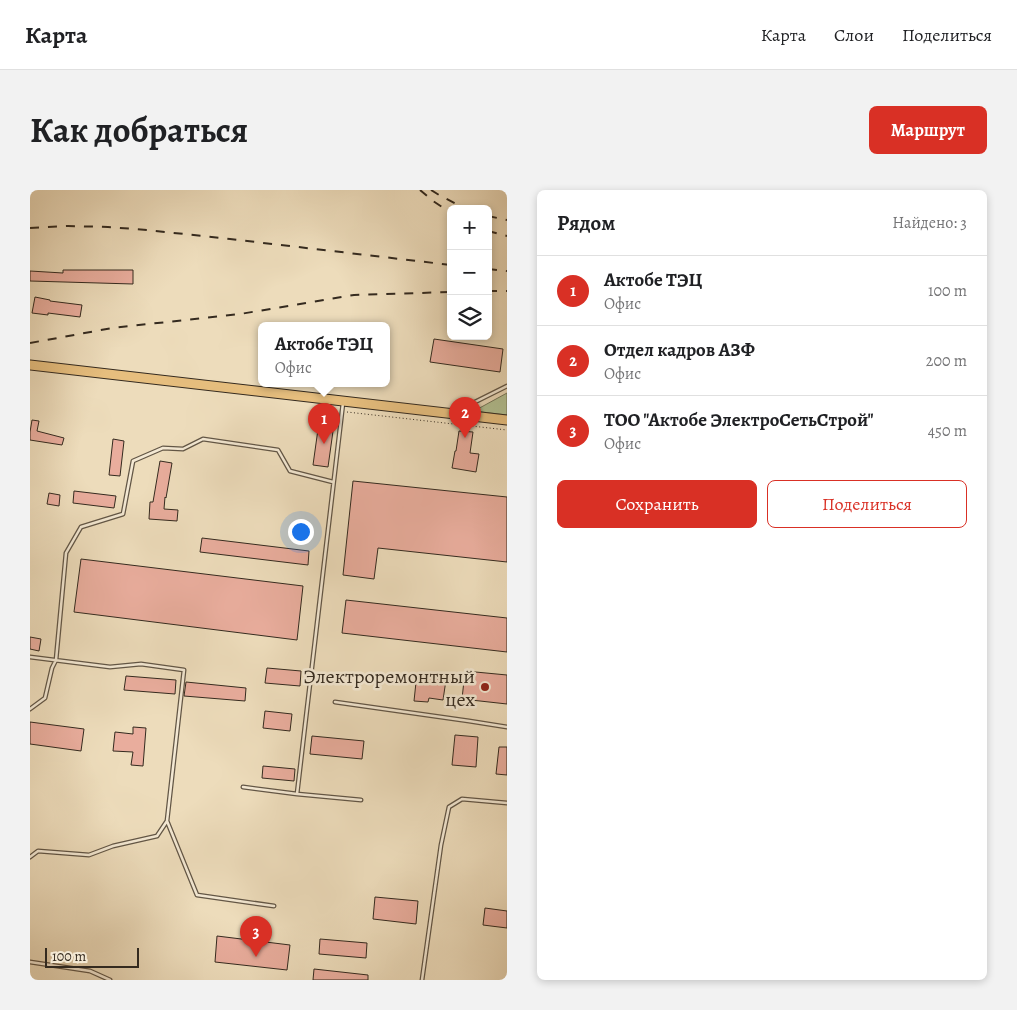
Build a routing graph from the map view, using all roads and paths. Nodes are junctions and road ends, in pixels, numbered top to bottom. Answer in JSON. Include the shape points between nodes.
{"nodes":[{"id":1,"x":30,"y":366,"type":"edge"},
{"id":2,"x":507,"y":386,"type":"edge"},
{"id":3,"x":342,"y":407,"type":"junction"},
{"id":4,"x":451,"y":413,"type":"junction"},
{"id":5,"x":507,"y":420,"type":"edge"},
{"id":6,"x":507,"y":430,"type":"edge"},
{"id":7,"x":333,"y":482,"type":"junction"},
{"id":8,"x":30,"y":657,"type":"edge"},
{"id":9,"x":56,"y":660,"type":"junction"},
{"id":10,"x":335,"y":702,"type":"dead end"},
{"id":11,"x":30,"y":709,"type":"edge"},
{"id":12,"x":507,"y":727,"type":"edge"},
{"id":13,"x":243,"y":787,"type":"dead end"},
{"id":14,"x":297,"y":794,"type":"junction"},
{"id":15,"x":361,"y":800,"type":"dead end"},
{"id":16,"x":507,"y":803,"type":"edge"},
{"id":17,"x":167,"y":820,"type":"junction"},
{"id":18,"x":30,"y":857,"type":"edge"},
{"id":19,"x":274,"y":906,"type":"dead end"},
{"id":20,"x":30,"y":962,"type":"edge"},
{"id":21,"x":110,"y":980,"type":"edge"},
{"id":22,"x":422,"y":980,"type":"edge"}],
"edges":[{"from":1,"to":3,"type":"highway"},
{"from":2,"to":4,"type":"lane"},
{"from":3,"to":4,"type":"highway"},
{"from":3,"to":6,"type":"path"},
{"from":3,"to":7,"type":"lane"},
{"from":4,"to":5,"type":"highway"},
{"from":7,"to":9,"type":"lane","via":[[290,471],[278,450],[203,439],[183,449],[163,448],[133,462],[124,514],[81,527],[66,553]]},
{"from":7,"to":14,"type":"lane"},
{"from":8,"to":9,"type":"lane"},
{"from":9,"to":11,"type":"lane","via":[[45,698]]},
{"from":9,"to":17,"type":"lane","via":[[110,667],[141,664],[184,670]]},
{"from":10,"to":12,"type":"lane"},
{"from":13,"to":14,"type":"lane"},
{"from":14,"to":15,"type":"lane"},
{"from":16,"to":22,"type":"lane","via":[[462,799],[449,807]]},
{"from":17,"to":18,"type":"lane","via":[[156,836],[89,855],[38,851]]},
{"from":17,"to":19,"type":"lane","via":[[197,895]]},
{"from":20,"to":21,"type":"lane","via":[[90,971]]}]}
